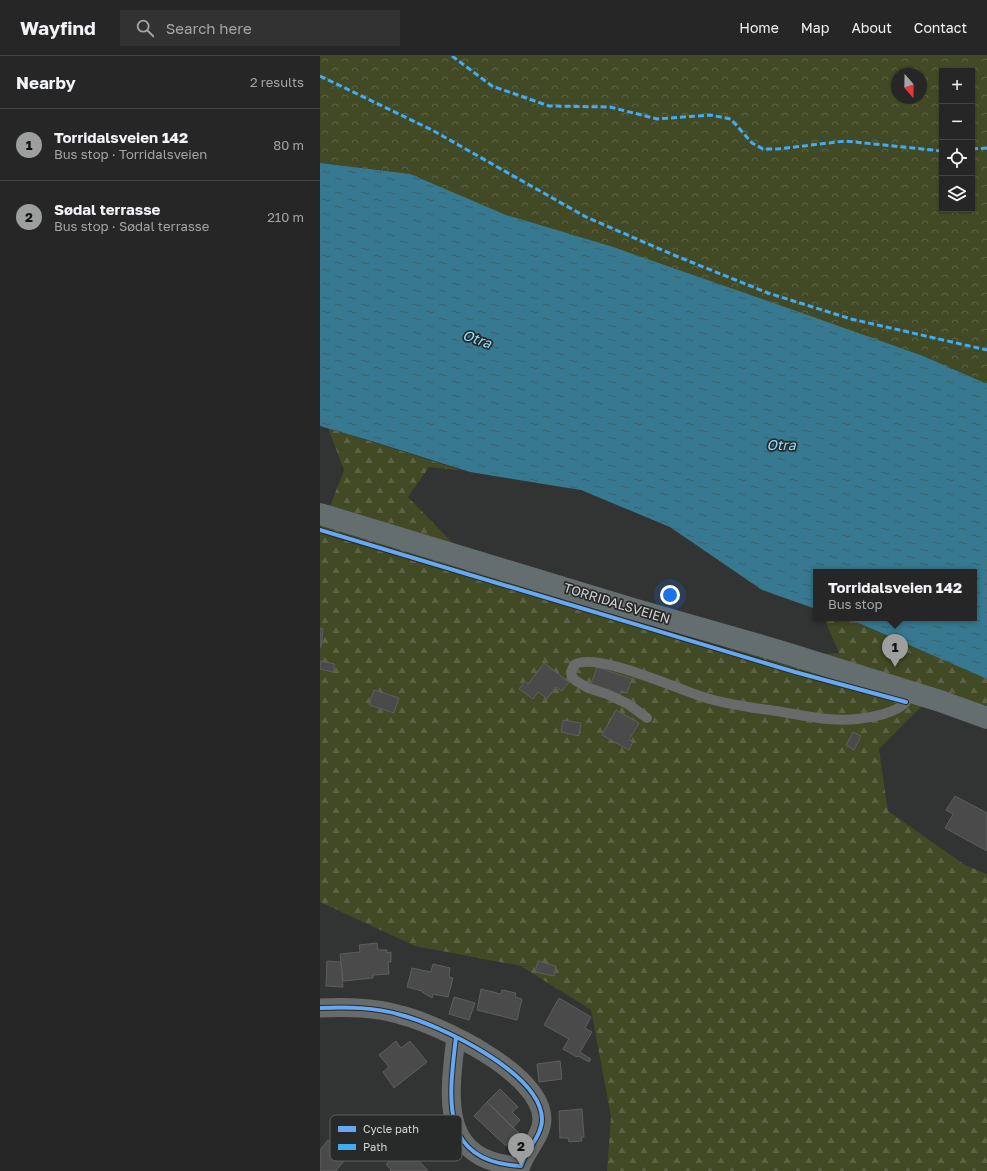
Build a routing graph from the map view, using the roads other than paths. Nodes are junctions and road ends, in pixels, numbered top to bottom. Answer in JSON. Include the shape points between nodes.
{"nodes":[{"id":1,"x":321,"y":518,"type":"edge"},
{"id":2,"x":910,"y":692,"type":"junction"},
{"id":3,"x":647,"y":718,"type":"dead end"},
{"id":4,"x":987,"y":718,"type":"edge"},
{"id":5,"x":320,"y":1008,"type":"edge"},
{"id":6,"x":456,"y":1036,"type":"junction"},
{"id":7,"x":453,"y":1115,"type":"edge"},
{"id":8,"x":462,"y":1137,"type":"edge"},
{"id":9,"x":521,"y":1168,"type":"edge"}],
"edges":[{"from":1,"to":2,"type":"main road","name":"TORRIDALSVEIEN","via":[[379,530]]},
{"from":2,"to":3,"type":"lane","via":[[906,702],[888,713],[857,719],[830,719],[709,699],[628,669],[606,664],[580,662],[574,665],[571,672],[576,681],[628,704]]},
{"from":2,"to":4,"type":"main road","name":"TORRIDALSVEIEN"},
{"from":5,"to":6,"type":"street","via":[[384,1011],[436,1026]]},
{"from":6,"to":7,"type":"street","via":[[451,1101]]},
{"from":6,"to":9,"type":"street","via":[[500,1063],[534,1094],[541,1113],[541,1126]]},
{"from":8,"to":9,"type":"street","via":[[470,1148],[486,1159]]}]}
